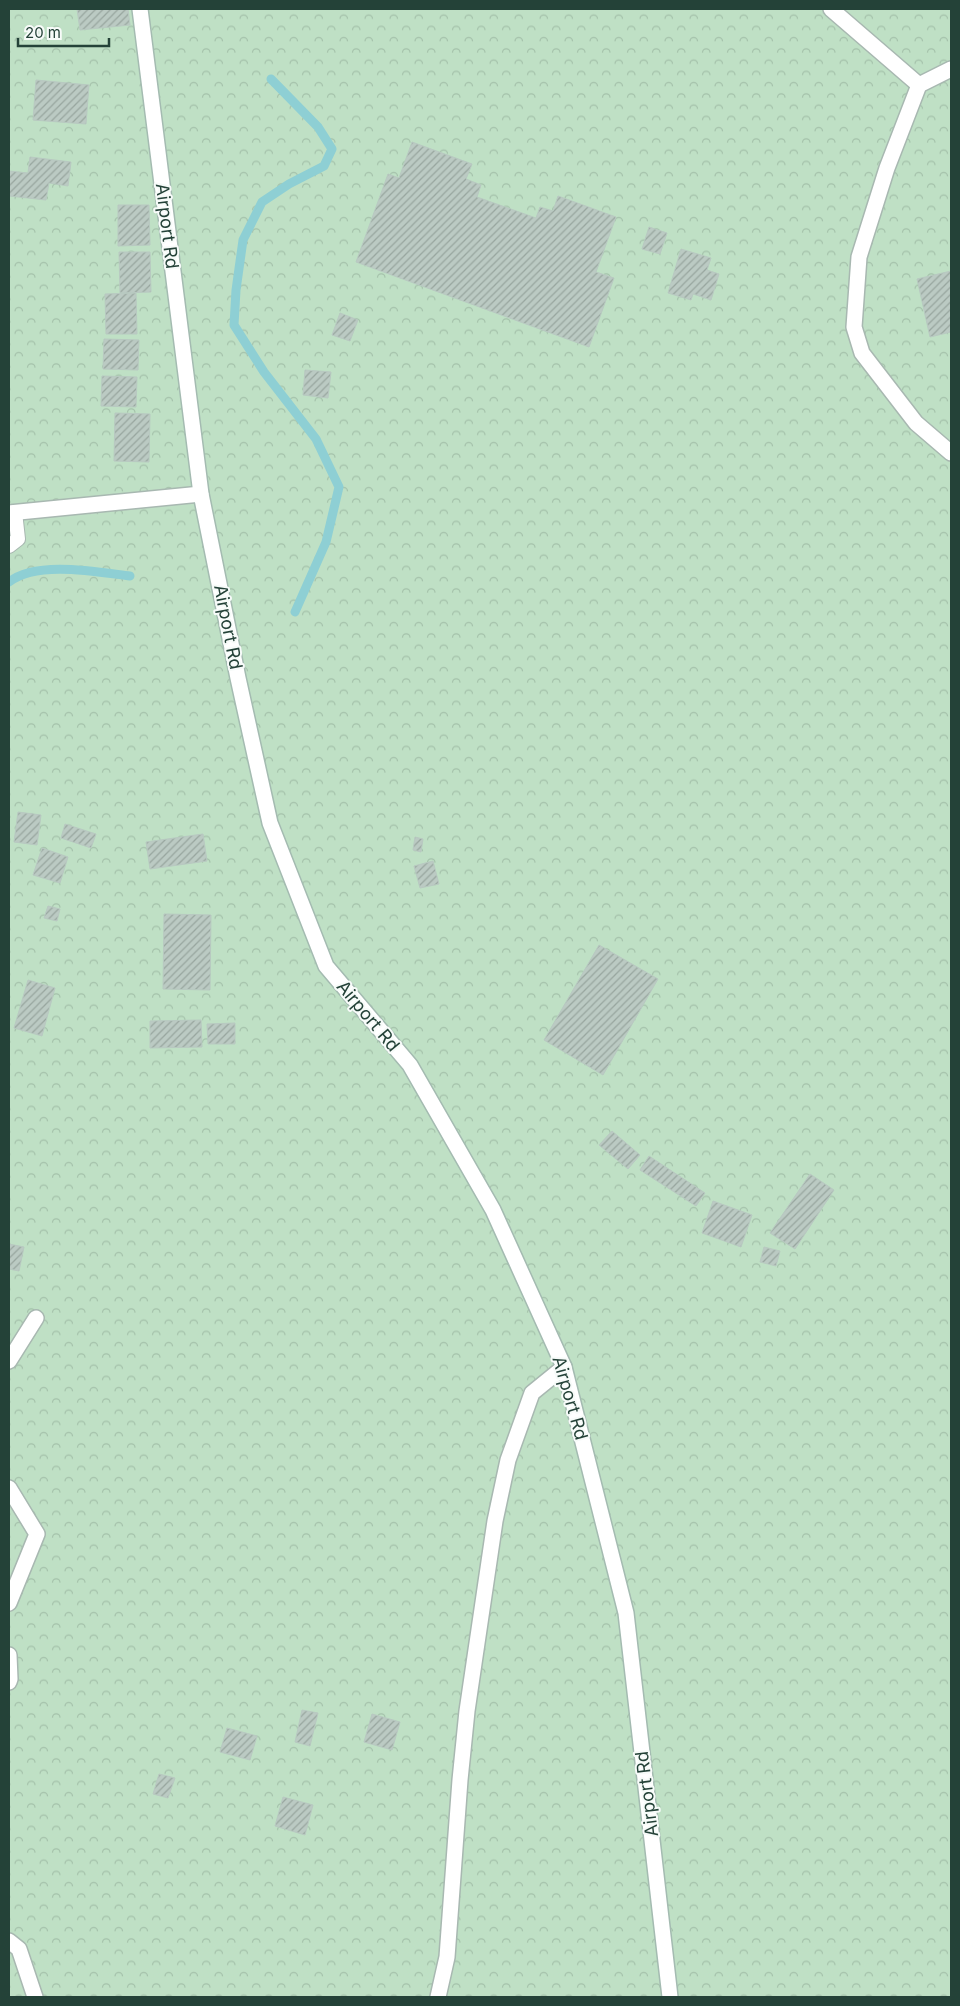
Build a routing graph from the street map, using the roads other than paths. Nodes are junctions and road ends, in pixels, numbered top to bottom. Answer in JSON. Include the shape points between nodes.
{"nodes":[{"id":1,"x":140,"y":9,"type":"edge"},
{"id":2,"x":831,"y":9,"type":"edge"},
{"id":3,"x":951,"y":69,"type":"edge"},
{"id":4,"x":919,"y":85,"type":"junction"},
{"id":5,"x":951,"y":453,"type":"edge"},
{"id":6,"x":201,"y":494,"type":"junction"},
{"id":7,"x":12,"y":513,"type":"edge"},
{"id":8,"x":9,"y":546,"type":"edge"},
{"id":9,"x":36,"y":1318,"type":"dead end"},
{"id":10,"x":9,"y":1361,"type":"edge"},
{"id":11,"x":564,"y":1367,"type":"junction"},
{"id":12,"x":9,"y":1488,"type":"edge"},
{"id":13,"x":9,"y":1603,"type":"edge"},
{"id":14,"x":9,"y":1655,"type":"edge"},
{"id":15,"x":9,"y":1682,"type":"edge"},
{"id":16,"x":9,"y":1941,"type":"edge"},
{"id":17,"x":35,"y":1997,"type":"edge"},
{"id":18,"x":438,"y":1997,"type":"edge"},
{"id":19,"x":670,"y":1997,"type":"edge"}],
"edges":[{"from":1,"to":6,"type":"main road","name":"Airport Rd"},
{"from":2,"to":4,"type":"main road"},
{"from":3,"to":4,"type":"main road"},
{"from":4,"to":5,"type":"main road","via":[[887,168],[859,258],[854,327],[862,352],[916,423]]},
{"from":6,"to":7,"type":"main road"},
{"from":6,"to":11,"type":"main road","name":"Airport Rd","via":[[270,824],[326,966],[410,1065],[492,1210]]},
{"from":7,"to":8,"type":"lane","via":[[18,539]]},
{"from":9,"to":10,"type":"main road"},
{"from":11,"to":18,"type":"main road","via":[[532,1393],[508,1460],[495,1521],[466,1711],[447,1957]]},
{"from":11,"to":19,"type":"main road","name":"Airport Rd","via":[[626,1613]]},
{"from":12,"to":13,"type":"main road","via":[[37,1534]]},
{"from":14,"to":15,"type":"main road"},
{"from":16,"to":17,"type":"main road","via":[[19,1949]]}]}
